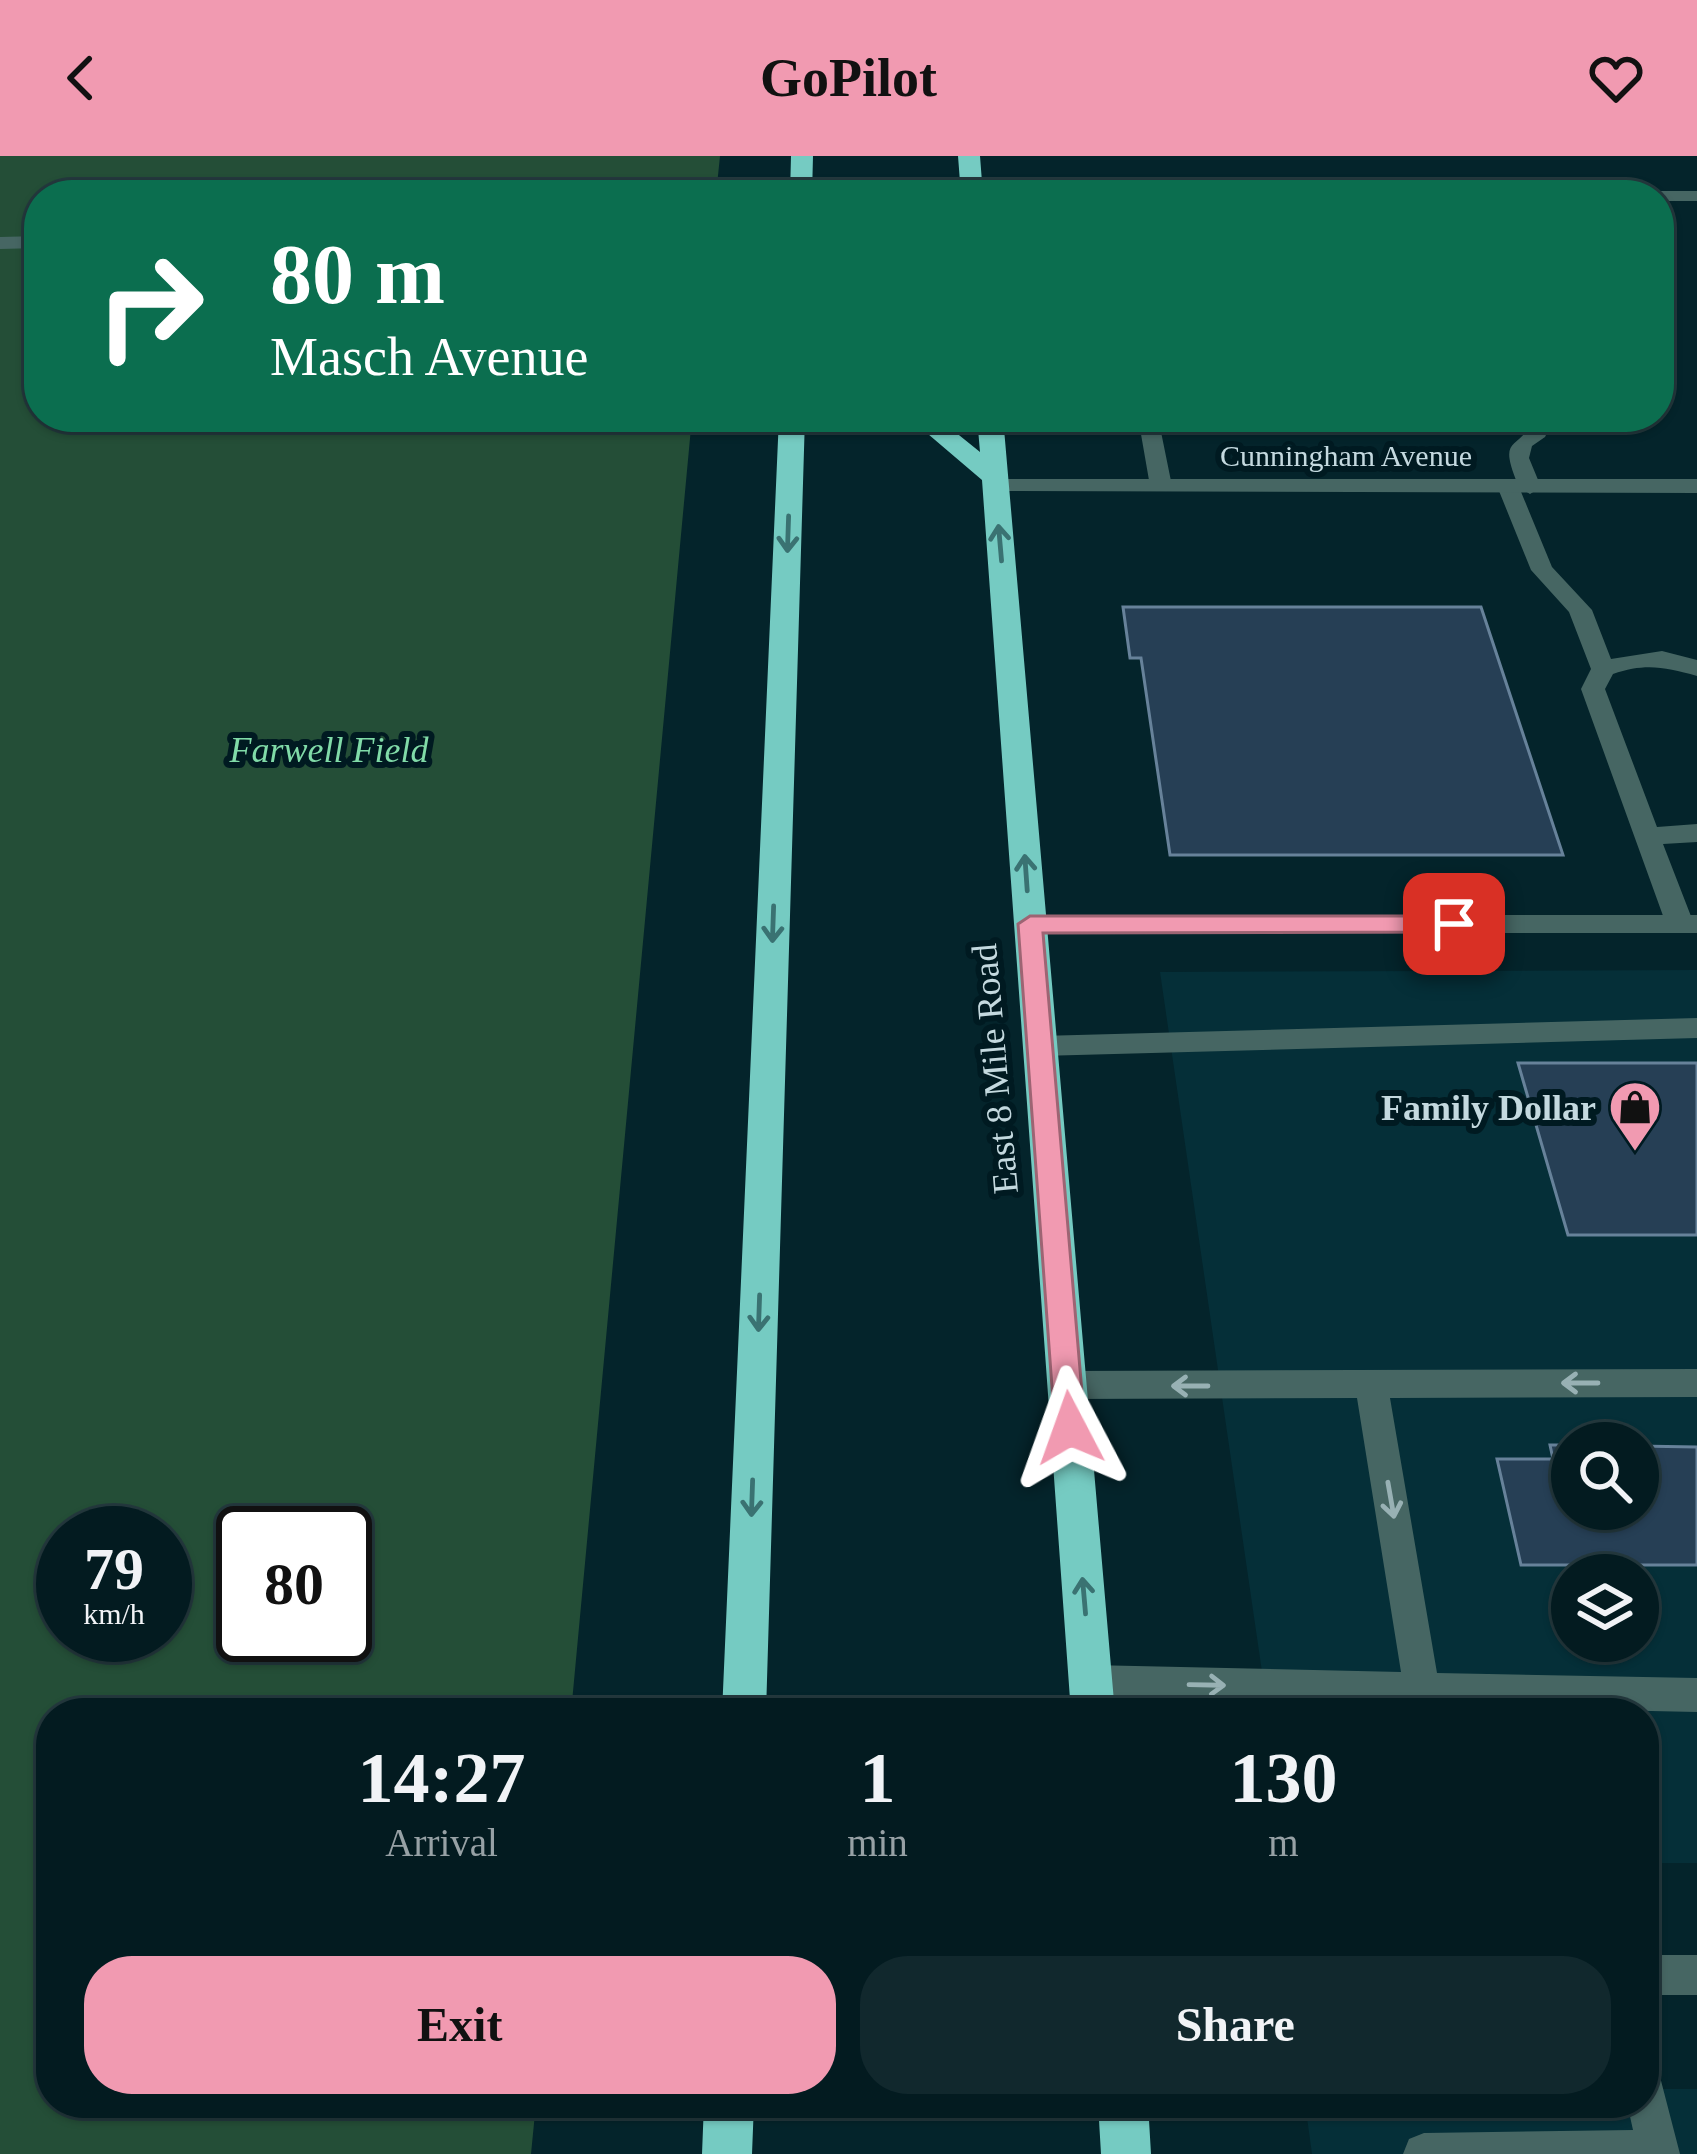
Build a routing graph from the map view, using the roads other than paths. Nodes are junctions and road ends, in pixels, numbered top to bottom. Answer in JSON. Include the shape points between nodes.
{"nodes":[{"id":1,"x":791,"y":432,"type":"edge"},
{"id":2,"x":940,"y":432,"type":"edge"},
{"id":3,"x":991,"y":432,"type":"edge"},
{"id":4,"x":1151,"y":432,"type":"edge"},
{"id":5,"x":1538,"y":432,"type":"edge"},
{"id":6,"x":995,"y":482,"type":"junction"},
{"id":7,"x":1161,"y":486,"type":"junction"},
{"id":8,"x":1519,"y":486,"type":"junction"},
{"id":9,"x":1697,"y":486,"type":"edge"},
{"id":10,"x":1603,"y":669,"type":"junction"},
{"id":11,"x":1697,"y":669,"type":"edge"},
{"id":12,"x":1697,"y":833,"type":"edge"},
{"id":13,"x":1648,"y":836,"type":"junction"},
{"id":14,"x":1030,"y":924,"type":"junction"},
{"id":15,"x":1688,"y":924,"type":"edge"},
{"id":16,"x":1697,"y":1028,"type":"edge"},
{"id":17,"x":1040,"y":1046,"type":"junction"},
{"id":18,"x":1697,"y":1382,"type":"edge"},
{"id":19,"x":1067,"y":1385,"type":"junction"},
{"id":20,"x":1371,"y":1385,"type":"junction"},
{"id":21,"x":1423,"y":1689,"type":"junction"},
{"id":22,"x":1697,"y":1695,"type":"edge"},
{"id":23,"x":745,"y":1698,"type":"edge"},
{"id":24,"x":1092,"y":1698,"type":"edge"},
{"id":25,"x":1659,"y":1975,"type":"edge"},
{"id":26,"x":1697,"y":1975,"type":"edge"},
{"id":27,"x":728,"y":2118,"type":"edge"},
{"id":28,"x":1124,"y":2118,"type":"edge"},
{"id":29,"x":1651,"y":2118,"type":"edge"},
{"id":30,"x":1658,"y":2152,"type":"edge"},
{"id":31,"x":727,"y":2154,"type":"edge"},
{"id":32,"x":1126,"y":2154,"type":"edge"},
{"id":33,"x":1424,"y":2154,"type":"edge"}],
"edges":[{"from":1,"to":23,"type":"highway","one_way":true},
{"from":2,"to":6,"type":"highway"},
{"from":3,"to":6,"type":"highway","name":"East 8 Mile Road"},
{"from":4,"to":7,"type":"street"},
{"from":5,"to":8,"type":"street","via":[[1522,443]]},
{"from":6,"to":7,"type":"street","name":"Cunningham Avenue"},
{"from":14,"to":6,"type":"highway","name":"East 8 Mile Road","one_way":true},
{"from":7,"to":8,"type":"street","name":"Cunningham Avenue"},
{"from":8,"to":9,"type":"street","name":"Cunningham Avenue"},
{"from":8,"to":10,"type":"street","via":[[1525,537],[1580,610]]},
{"from":10,"to":11,"type":"street","via":[[1678,658]]},
{"from":10,"to":13,"type":"street","via":[[1593,689]]},
{"from":12,"to":13,"type":"street"},
{"from":13,"to":15,"type":"street"},
{"from":14,"to":15,"type":"street"},
{"from":14,"to":17,"type":"highway","name":"East 8 Mile Road"},
{"from":16,"to":17,"type":"street"},
{"from":17,"to":19,"type":"highway","name":"East 8 Mile Road"},
{"from":18,"to":20,"type":"street","one_way":true},
{"from":20,"to":19,"type":"street","one_way":true},
{"from":24,"to":19,"type":"highway","name":"East 8 Mile Road","one_way":true},
{"from":20,"to":21,"type":"street","one_way":true},
{"from":21,"to":22,"type":"street"},
{"from":24,"to":21,"type":"street","one_way":true},
{"from":25,"to":26,"type":"street"},
{"from":27,"to":31,"type":"highway"},
{"from":28,"to":32,"type":"highway"},
{"from":29,"to":30,"type":"street"},
{"from":30,"to":33,"type":"street"}]}
